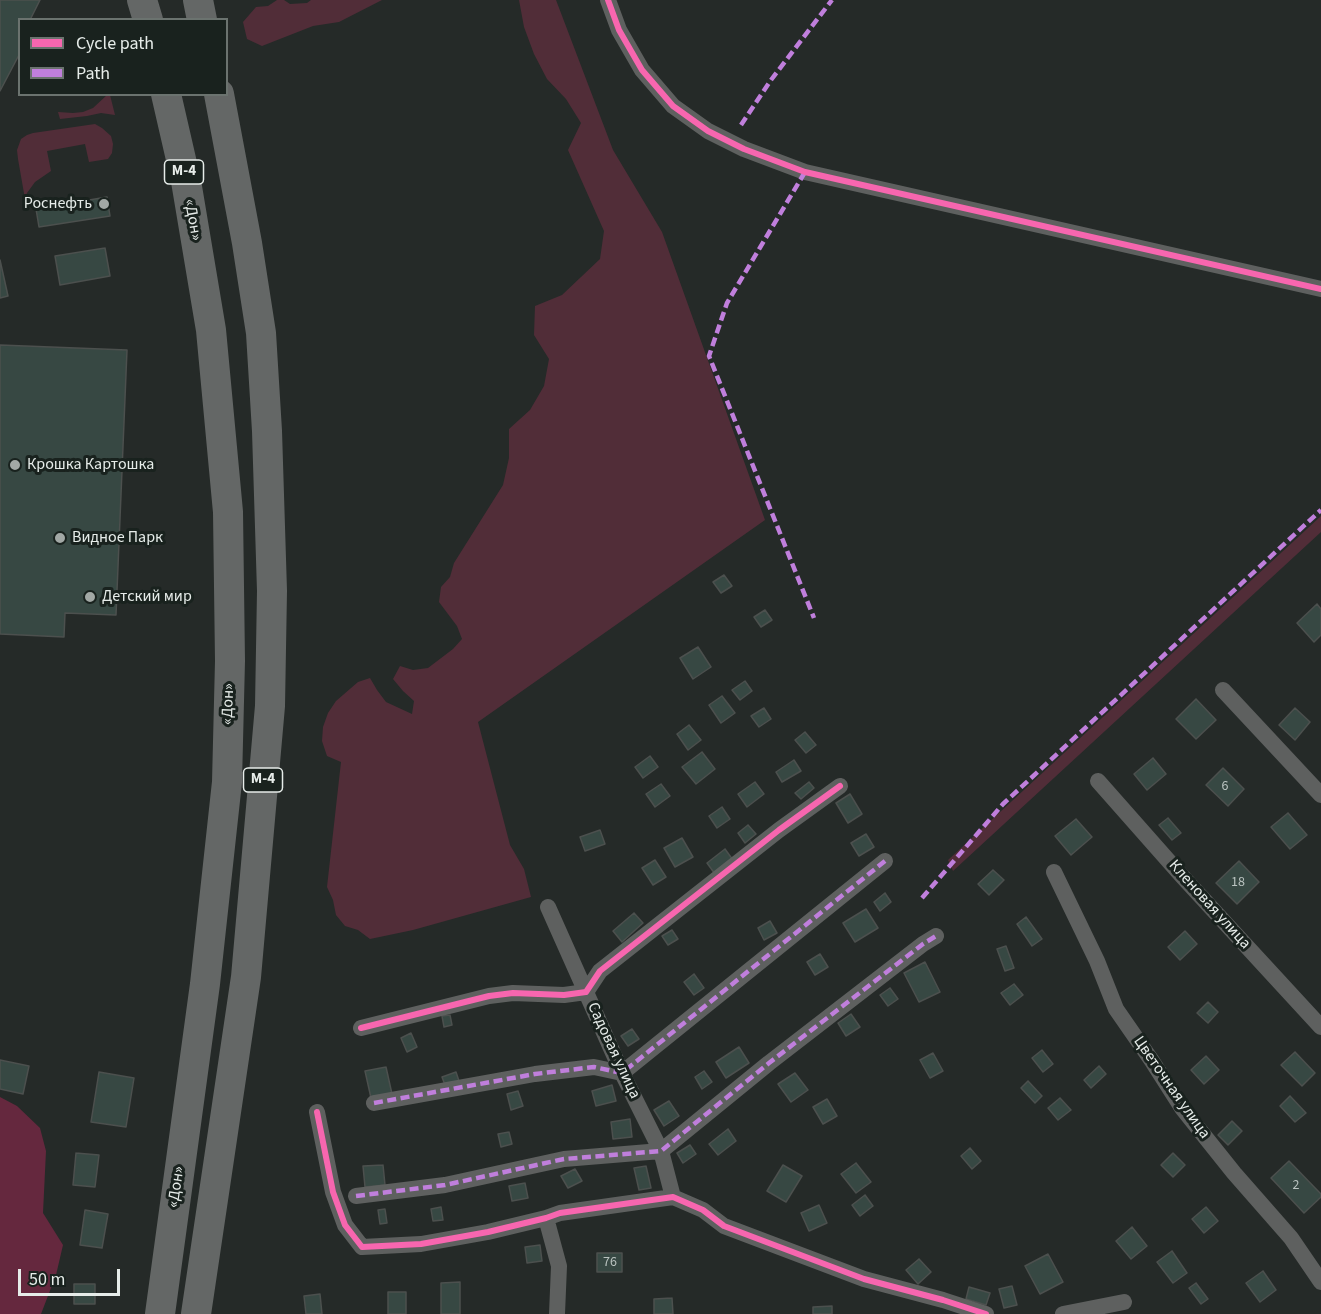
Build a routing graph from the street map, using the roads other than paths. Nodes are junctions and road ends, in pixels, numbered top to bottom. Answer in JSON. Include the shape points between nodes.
{"nodes":[{"id":1,"x":142,"y":0,"type":"edge"},
{"id":2,"x":198,"y":0,"type":"edge"},
{"id":3,"x":608,"y":0,"type":"edge"},
{"id":4,"x":147,"y":18,"type":"edge"},
{"id":5,"x":202,"y":18,"type":"edge"},
{"id":6,"x":166,"y":96,"type":"edge"},
{"id":7,"x":219,"y":96,"type":"edge"},
{"id":8,"x":1321,"y":289,"type":"edge"},
{"id":9,"x":1222,"y":690,"type":"dead end"},
{"id":10,"x":1098,"y":781,"type":"dead end"},
{"id":11,"x":840,"y":786,"type":"dead end"},
{"id":12,"x":1321,"y":795,"type":"edge"},
{"id":13,"x":885,"y":861,"type":"dead end"},
{"id":14,"x":1054,"y":872,"type":"dead end"},
{"id":15,"x":548,"y":908,"type":"dead end"},
{"id":16,"x":936,"y":936,"type":"dead end"},
{"id":17,"x":586,"y":992,"type":"junction"},
{"id":18,"x":1321,"y":1027,"type":"edge"},
{"id":19,"x":361,"y":1028,"type":"dead end"},
{"id":20,"x":622,"y":1073,"type":"junction"},
{"id":21,"x":374,"y":1103,"type":"dead end"},
{"id":22,"x":317,"y":1112,"type":"dead end"},
{"id":23,"x":661,"y":1151,"type":"junction"},
{"id":24,"x":356,"y":1196,"type":"dead end"},
{"id":25,"x":673,"y":1197,"type":"junction"},
{"id":26,"x":546,"y":1218,"type":"junction"},
{"id":27,"x":1321,"y":1282,"type":"edge"},
{"id":28,"x":1124,"y":1302,"type":"dead end"},
{"id":29,"x":160,"y":1314,"type":"edge"},
{"id":30,"x":196,"y":1314,"type":"edge"},
{"id":31,"x":557,"y":1314,"type":"edge"},
{"id":32,"x":986,"y":1314,"type":"edge"},
{"id":33,"x":1063,"y":1314,"type":"edge"}],
"edges":[{"from":1,"to":4,"type":"highway"},
{"from":2,"to":5,"type":"highway"},
{"from":3,"to":8,"type":"street","via":[[619,30],[642,70],[673,106],[708,131],[744,149],[805,172]]},
{"from":6,"to":29,"type":"highway","name":"«Дон»","number":"М-4","via":[[186,181],[211,330],[228,512],[231,661],[227,782],[207,974]]},
{"from":7,"to":30,"type":"highway","number":"М-4","via":[[261,333],[271,568],[270,694],[246,977]]},
{"from":9,"to":12,"type":"street"},
{"from":10,"to":18,"type":"street","name":"Кленовая улица"},
{"from":11,"to":17,"type":"street","via":[[600,971]]},
{"from":13,"to":20,"type":"street"},
{"from":14,"to":27,"type":"street","name":"Цветочная улица","via":[[1116,1010],[1182,1108],[1291,1238]]},
{"from":15,"to":17,"type":"street","name":"Садовая улица"},
{"from":16,"to":23,"type":"street"},
{"from":17,"to":19,"type":"street","via":[[489,996]]},
{"from":17,"to":20,"type":"street","name":"Садовая улица"},
{"from":20,"to":21,"type":"street","via":[[594,1067],[535,1074]]},
{"from":20,"to":23,"type":"street","name":"Садовая улица"},
{"from":22,"to":26,"type":"street","via":[[333,1192],[345,1225],[362,1247],[421,1244]]},
{"from":23,"to":24,"type":"street","via":[[564,1160],[445,1185]]},
{"from":23,"to":25,"type":"street","name":"Садовая улица"},
{"from":25,"to":26,"type":"street"},
{"from":25,"to":32,"type":"street","via":[[703,1210],[724,1226],[854,1275]]},
{"from":26,"to":31,"type":"street","via":[[559,1266]]},
{"from":28,"to":33,"type":"street"}]}
